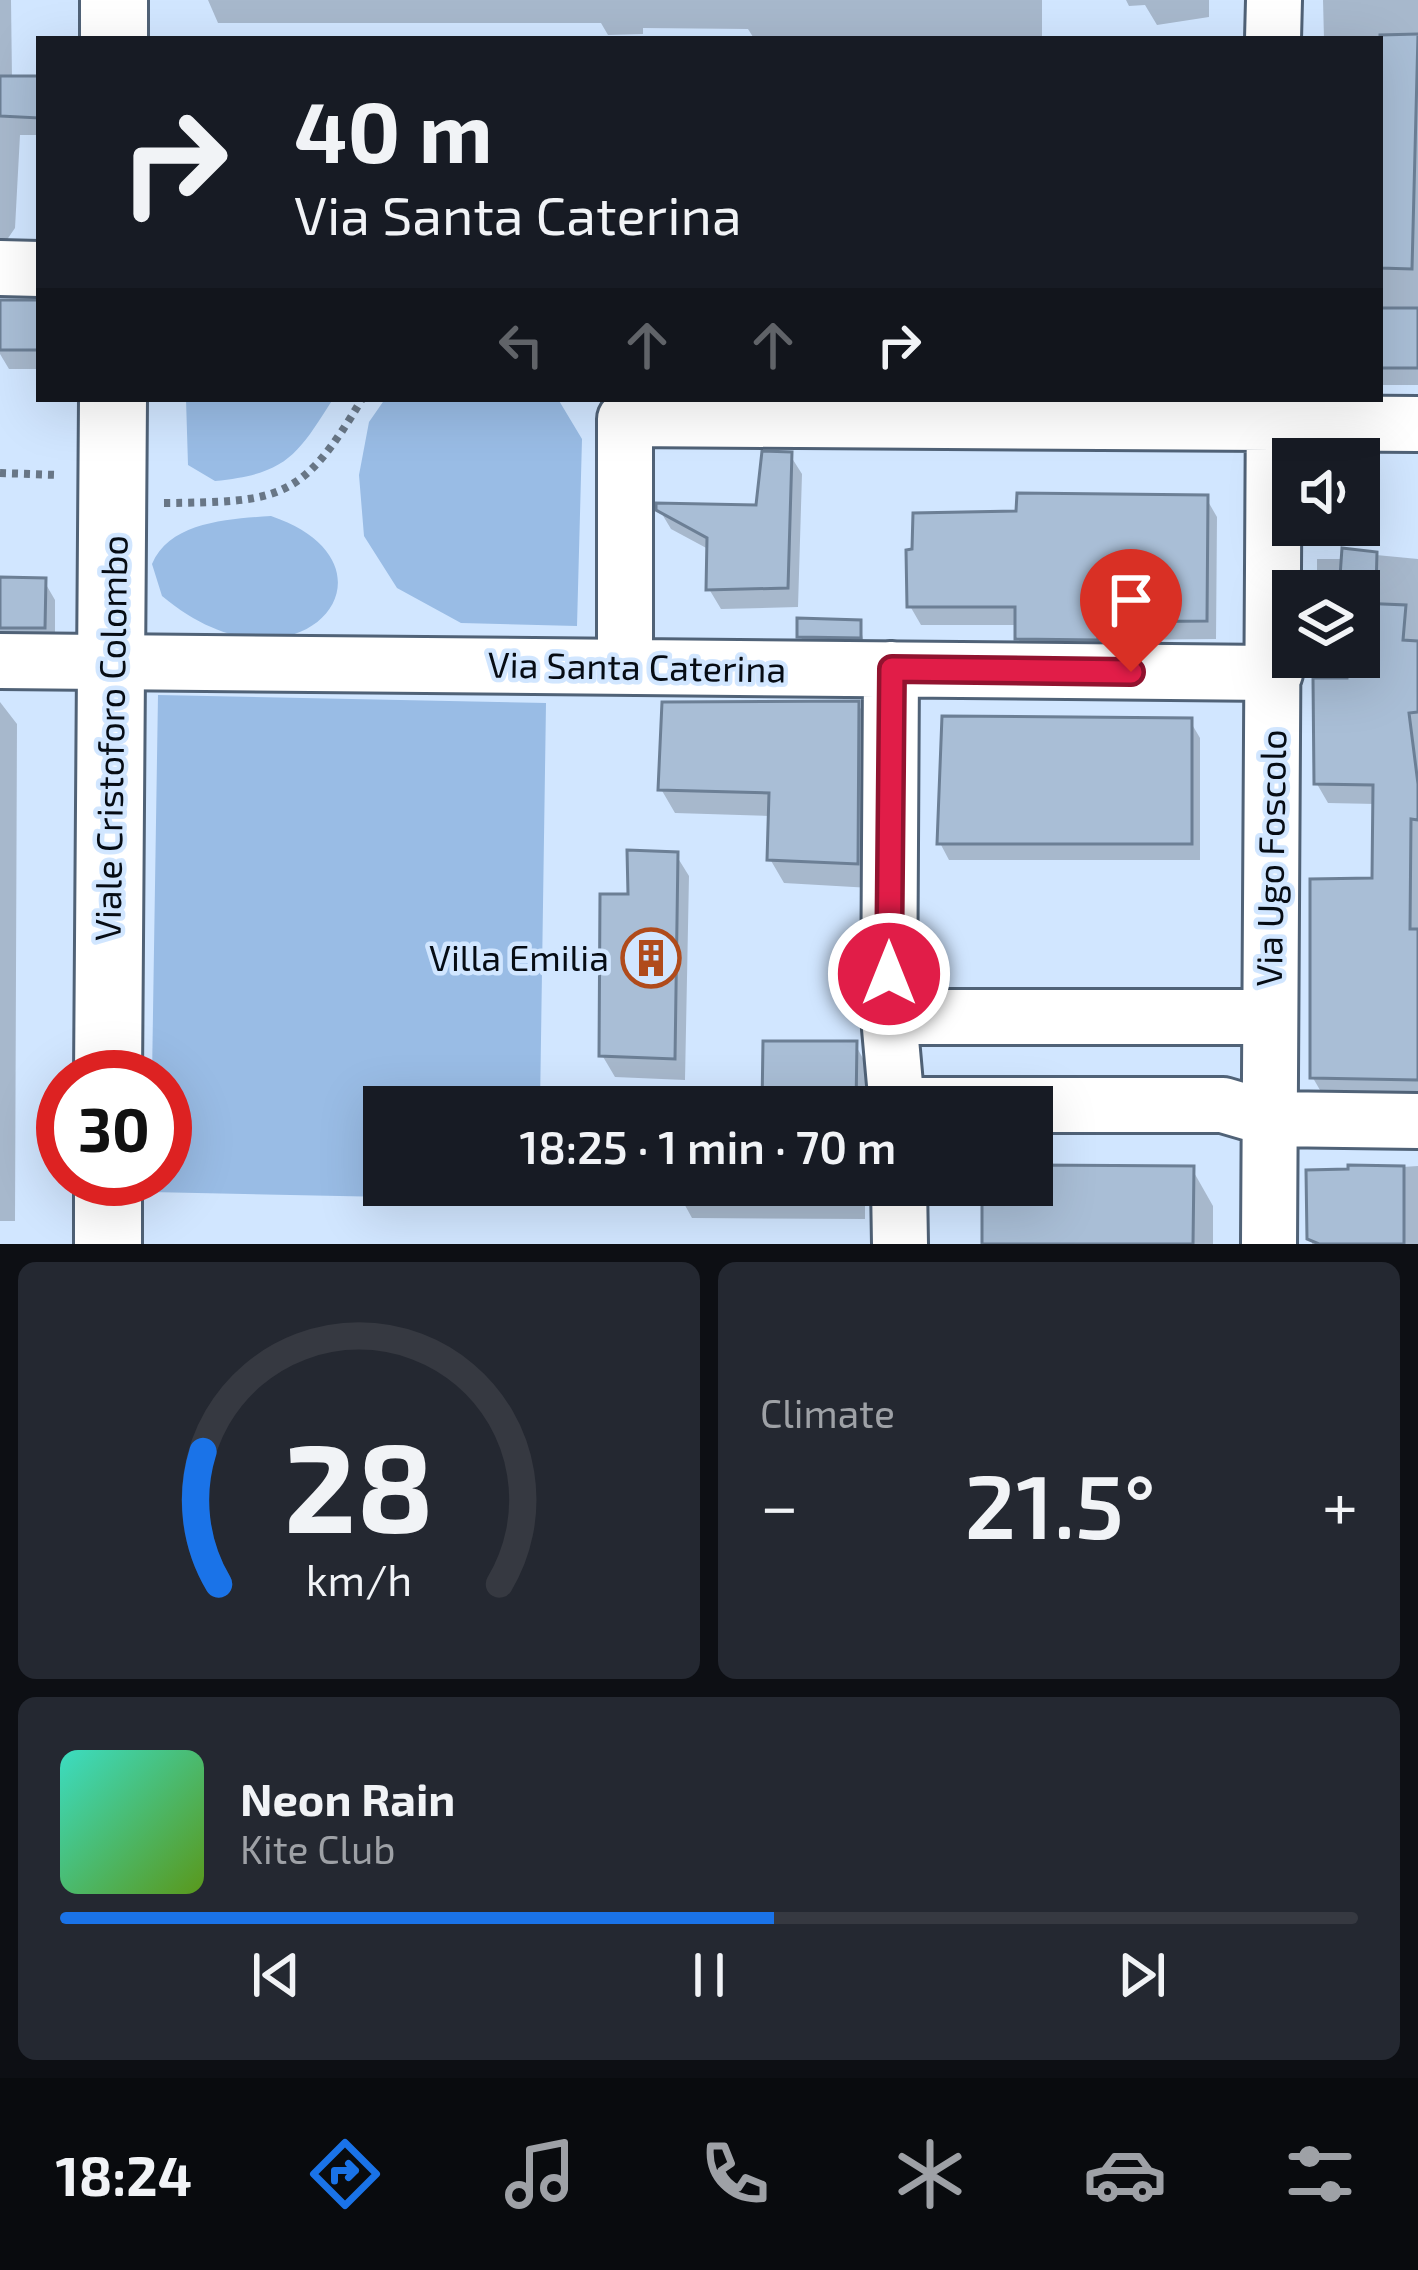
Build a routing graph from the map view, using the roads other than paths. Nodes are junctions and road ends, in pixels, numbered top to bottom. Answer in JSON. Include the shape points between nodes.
{"nodes":[{"id":1,"x":114,"y":0,"type":"edge"},
{"id":2,"x":1274,"y":0,"type":"edge"},
{"id":3,"x":114,"y":36,"type":"edge"},
{"id":4,"x":1273,"y":36,"type":"edge"},
{"id":5,"x":0,"y":268,"type":"edge"},
{"id":6,"x":36,"y":268,"type":"edge"},
{"id":7,"x":112,"y":402,"type":"edge"},
{"id":8,"x":1274,"y":411,"type":"edge"},
{"id":9,"x":1418,"y":424,"type":"edge"},
{"id":10,"x":1275,"y":570,"type":"edge"},
{"id":11,"x":0,"y":661,"type":"edge"},
{"id":12,"x":110,"y":662,"type":"junction"},
{"id":13,"x":625,"y":668,"type":"junction"},
{"id":14,"x":892,"y":669,"type":"junction"},
{"id":15,"x":1272,"y":673,"type":"edge"},
{"id":16,"x":1275,"y":678,"type":"edge"},
{"id":17,"x":889,"y":1017,"type":"junction"},
{"id":18,"x":1268,"y":1017,"type":"junction"},
{"id":19,"x":108,"y":1050,"type":"edge"},
{"id":20,"x":895,"y":1086,"type":"edge"},
{"id":21,"x":1053,"y":1106,"type":"edge"},
{"id":22,"x":1270,"y":1118,"type":"junction"},
{"id":23,"x":1418,"y":1120,"type":"edge"},
{"id":24,"x":108,"y":1206,"type":"edge"},
{"id":25,"x":899,"y":1206,"type":"edge"},
{"id":26,"x":107,"y":1244,"type":"edge"},
{"id":27,"x":900,"y":1244,"type":"edge"},
{"id":28,"x":1269,"y":1244,"type":"edge"}],
"edges":[{"from":1,"to":3,"type":"street"},
{"from":2,"to":4,"type":"street"},
{"from":5,"to":6,"type":"street"},
{"from":7,"to":12,"type":"street","name":"Viale Cristoforo Colombo","via":[[89,490]]},
{"from":8,"to":9,"type":"street"},
{"from":8,"to":10,"type":"street","name":"Via Ugo Foscolo"},
{"from":8,"to":13,"type":"street","via":[[625,419]]},
{"from":11,"to":12,"type":"street","name":"Via Santa Caterina"},
{"from":12,"to":13,"type":"street","name":"Via Santa Caterina"},
{"from":12,"to":19,"type":"street","name":"Viale Cristoforo Colombo"},
{"from":13,"to":14,"type":"street","name":"Via Santa Caterina"},
{"from":14,"to":15,"type":"street","name":"Via Santa Caterina"},
{"from":14,"to":17,"type":"street"},
{"from":16,"to":18,"type":"street","name":"Via Ugo Foscolo"},
{"from":17,"to":18,"type":"street"},
{"from":17,"to":20,"type":"street"},
{"from":18,"to":22,"type":"street","name":"Via Ugo Foscolo"},
{"from":21,"to":22,"type":"street","via":[[1222,1105]]},
{"from":22,"to":23,"type":"street"},
{"from":22,"to":28,"type":"street","name":"Via Ugo Foscolo"},
{"from":24,"to":26,"type":"street"},
{"from":25,"to":27,"type":"street"}]}
